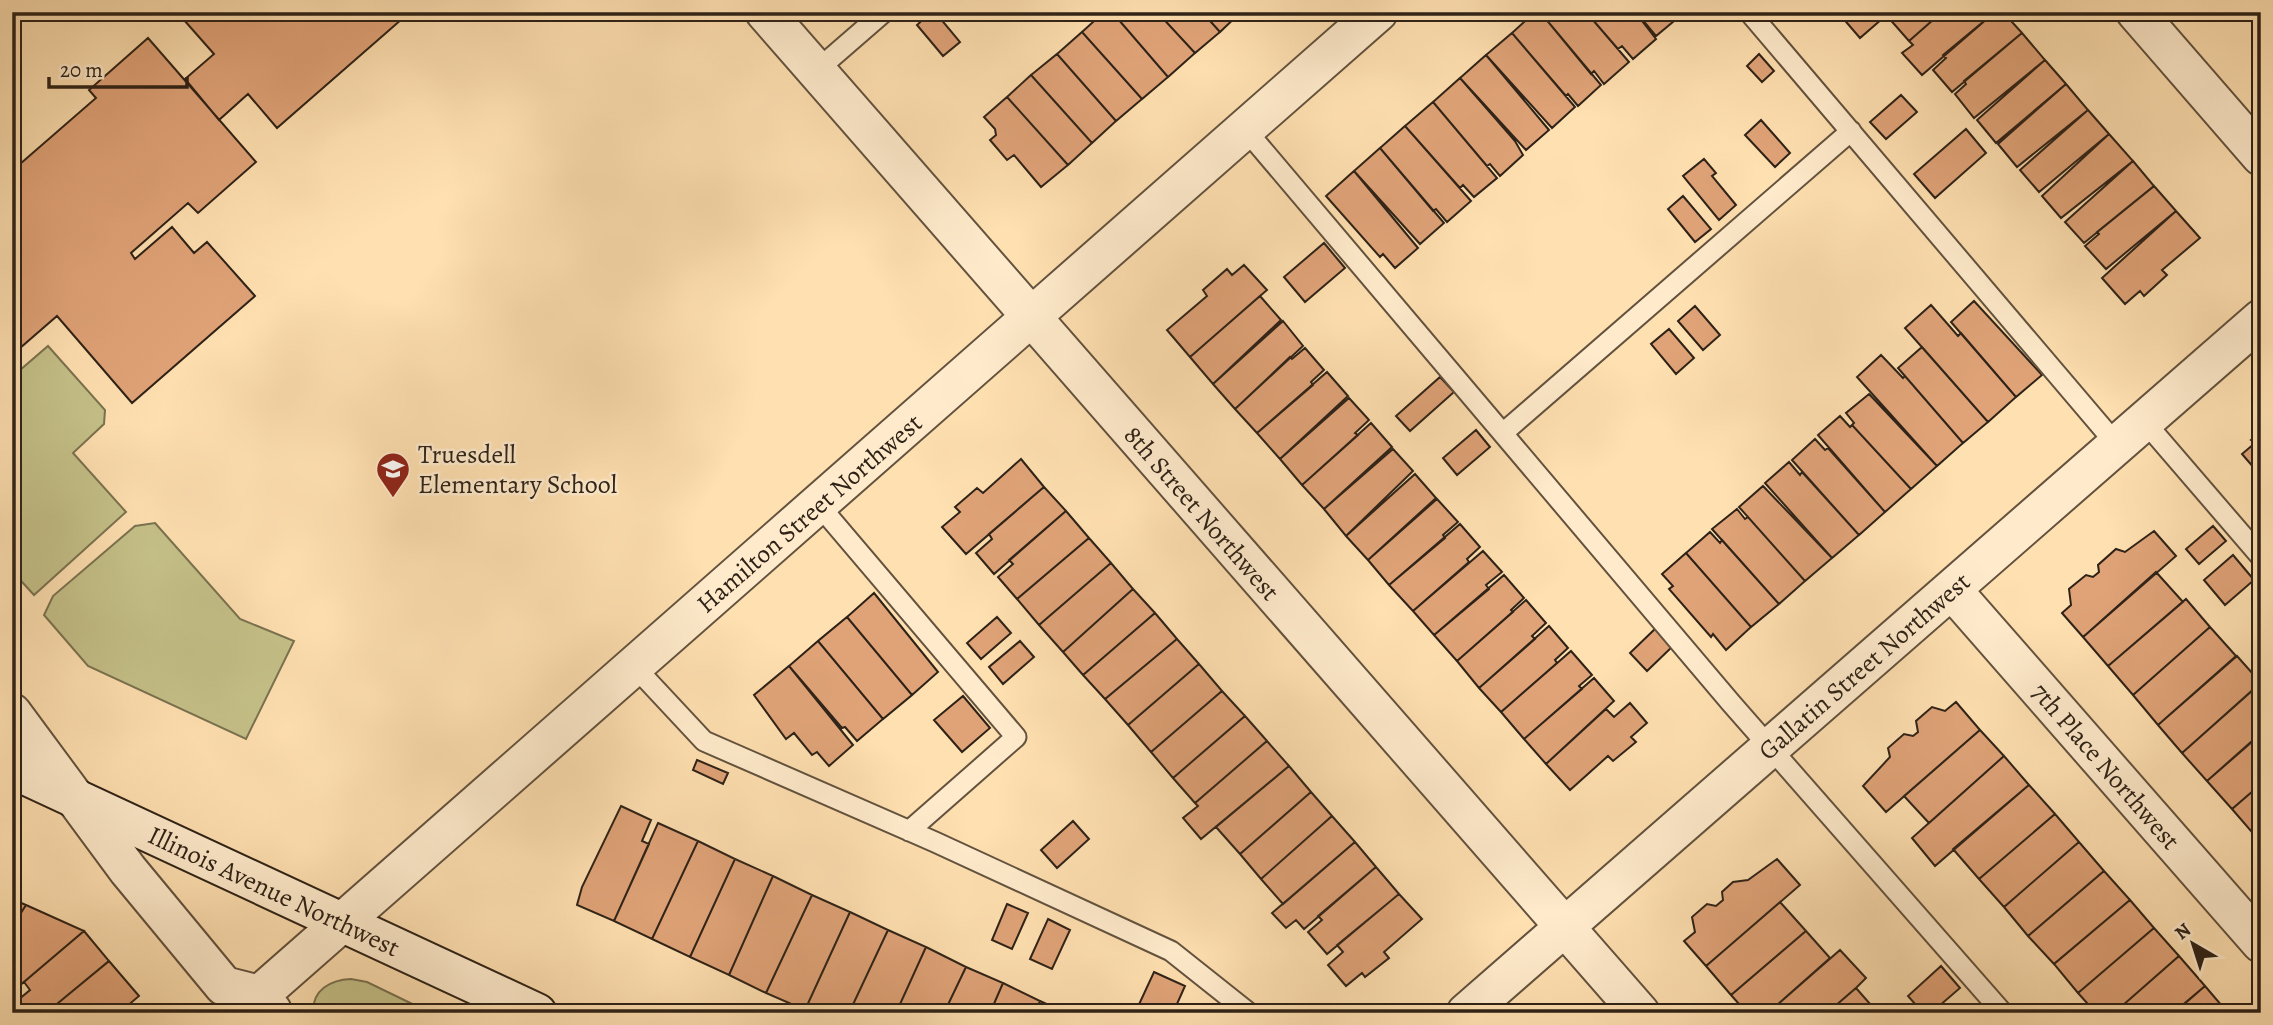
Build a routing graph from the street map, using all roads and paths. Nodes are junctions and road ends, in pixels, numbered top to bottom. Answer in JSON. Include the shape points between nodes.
{"nodes":[{"id":1,"x":765,"y":12,"type":"edge"},
{"id":2,"x":884,"y":12,"type":"edge"},
{"id":3,"x":1378,"y":12,"type":"edge"},
{"id":4,"x":1749,"y":12,"type":"edge"},
{"id":5,"x":2136,"y":12,"type":"edge"},
{"id":6,"x":816,"y":71,"type":"junction"},
{"id":7,"x":1245,"y":129,"type":"junction"},
{"id":8,"x":1851,"y":131,"type":"junction"},
{"id":9,"x":2261,"y":156,"type":"edge"},
{"id":10,"x":1031,"y":317,"type":"junction"},
{"id":11,"x":2261,"y":319,"type":"edge"},
{"id":12,"x":1503,"y":433,"type":"junction"},
{"id":13,"x":2131,"y":433,"type":"junction"},
{"id":14,"x":818,"y":504,"type":"junction"},
{"id":15,"x":2261,"y":557,"type":"edge"},
{"id":16,"x":1952,"y":590,"type":"junction"},
{"id":17,"x":634,"y":666,"type":"junction"},
{"id":18,"x":12,"y":713,"type":"edge"},
{"id":19,"x":1770,"y":748,"type":"junction"},
{"id":20,"x":12,"y":769,"type":"edge"},
{"id":21,"x":77,"y":799,"type":"junction"},
{"id":22,"x":909,"y":831,"type":"junction"},
{"id":23,"x":342,"y":923,"type":"junction"},
{"id":24,"x":1565,"y":928,"type":"junction"},
{"id":25,"x":2261,"y":943,"type":"edge"},
{"id":26,"x":257,"y":1007,"type":"edge"},
{"id":27,"x":537,"y":1013,"type":"edge"},
{"id":28,"x":1249,"y":1013,"type":"edge"},
{"id":29,"x":1466,"y":1013,"type":"edge"},
{"id":30,"x":1640,"y":1013,"type":"edge"},
{"id":31,"x":2003,"y":1013,"type":"edge"}],
"edges":[{"from":1,"to":6,"type":"street","name":"8th Street Northwest"},
{"from":2,"to":6,"type":"lane"},
{"from":3,"to":7,"type":"street","name":"Hamilton Street Northwest"},
{"from":4,"to":8,"type":"lane"},
{"from":5,"to":9,"type":"street"},
{"from":6,"to":10,"type":"street","name":"8th Street Northwest"},
{"from":7,"to":10,"type":"street","name":"Hamilton Street Northwest"},
{"from":7,"to":12,"type":"lane"},
{"from":8,"to":12,"type":"lane"},
{"from":8,"to":13,"type":"lane"},
{"from":10,"to":14,"type":"street","name":"Hamilton Street Northwest"},
{"from":10,"to":24,"type":"street","name":"8th Street Northwest"},
{"from":11,"to":13,"type":"street","name":"Gallatin Street Northwest"},
{"from":12,"to":19,"type":"lane"},
{"from":13,"to":15,"type":"lane"},
{"from":13,"to":16,"type":"street","name":"Gallatin Street Northwest"},
{"from":14,"to":17,"type":"street","name":"Hamilton Street Northwest"},
{"from":14,"to":22,"type":"lane","via":[[1016,737]]},
{"from":16,"to":19,"type":"street","name":"Gallatin Street Northwest"},
{"from":16,"to":25,"type":"street","name":"7th Place Northwest"},
{"from":17,"to":22,"type":"lane","via":[[704,741]]},
{"from":17,"to":23,"type":"street","name":"Hamilton Street Northwest"},
{"from":18,"to":21,"type":"street"},
{"from":19,"to":24,"type":"street","name":"Gallatin Street Northwest"},
{"from":19,"to":31,"type":"lane"},
{"from":20,"to":21,"type":"street","name":"Illinois Avenue Northwest"},
{"from":21,"to":23,"type":"street","name":"Illinois Avenue Northwest"},
{"from":21,"to":26,"type":"street","via":[[128,870],[225,986]]},
{"from":22,"to":28,"type":"lane","via":[[1171,951]]},
{"from":23,"to":26,"type":"street","name":"Hamilton Street Northwest"},
{"from":23,"to":27,"type":"street","name":"Illinois Avenue Northwest"},
{"from":24,"to":29,"type":"street","name":"Gallatin Street Northwest"},
{"from":24,"to":30,"type":"street","name":"8th Street Northwest"}]}
